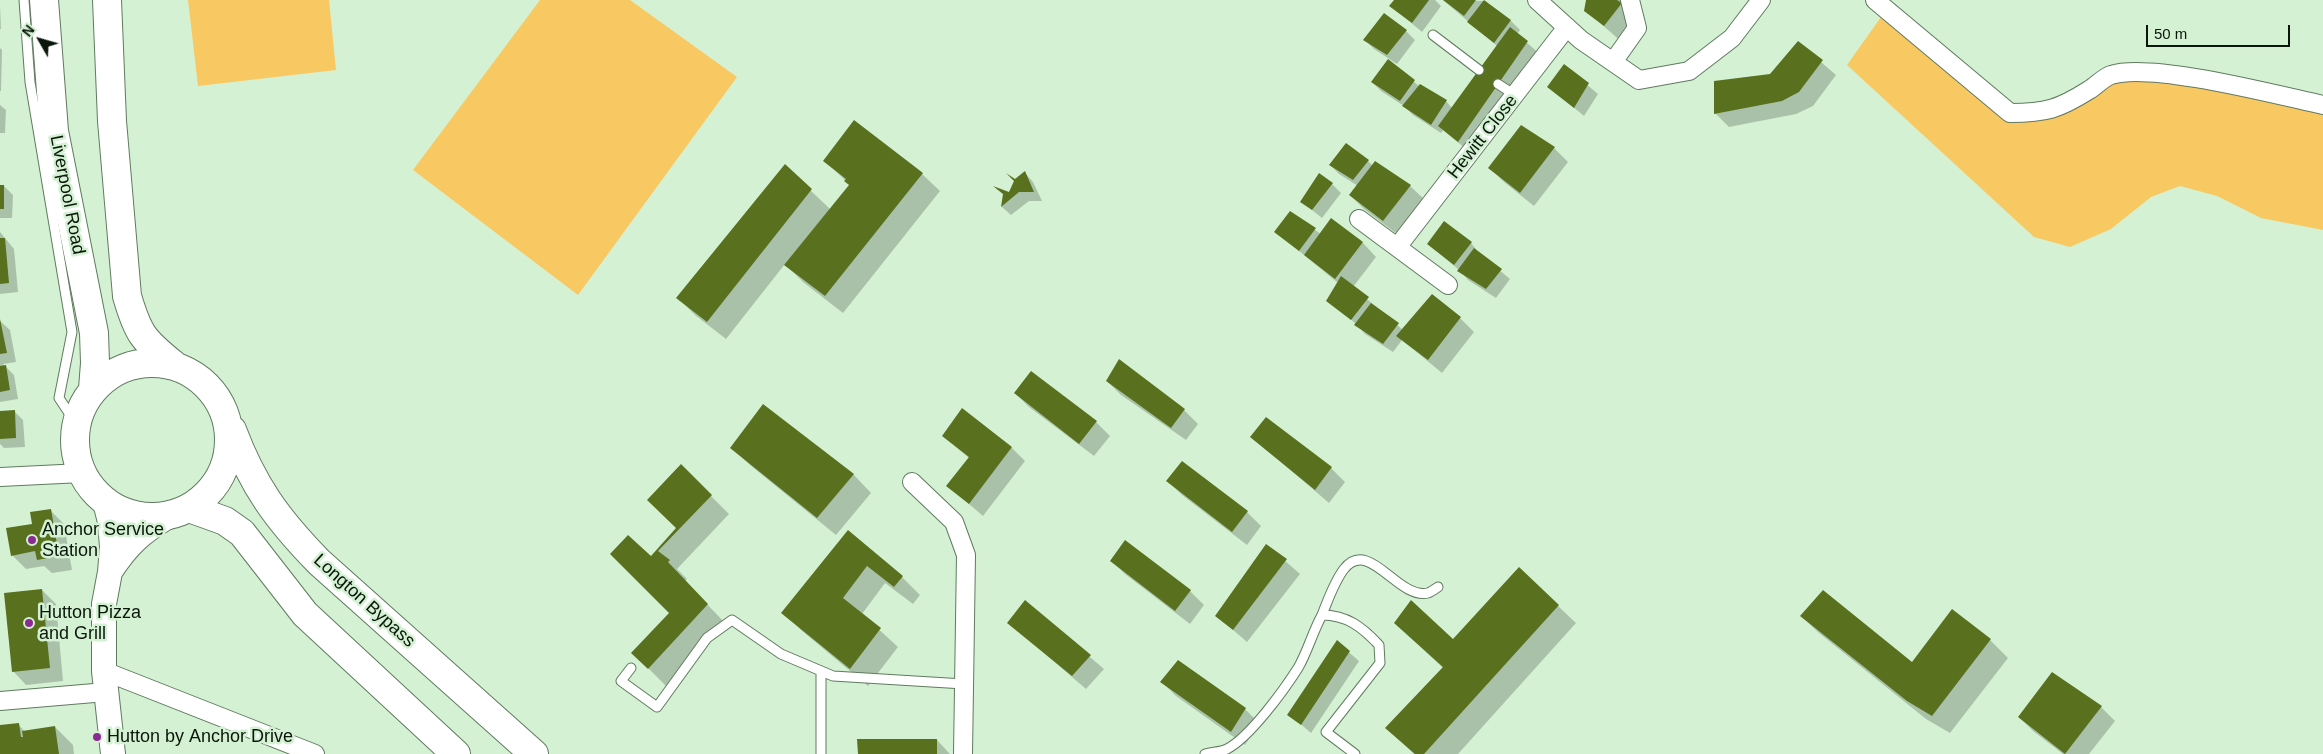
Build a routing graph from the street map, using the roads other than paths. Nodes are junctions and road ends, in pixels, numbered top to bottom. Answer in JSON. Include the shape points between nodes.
{"nodes":[{"id":1,"x":24,"y":0,"type":"edge"},
{"id":2,"x":44,"y":0,"type":"edge"},
{"id":3,"x":107,"y":0,"type":"edge"},
{"id":4,"x":1537,"y":0,"type":"edge"},
{"id":5,"x":1630,"y":0,"type":"edge"},
{"id":6,"x":1761,"y":0,"type":"edge"},
{"id":7,"x":1875,"y":0,"type":"edge"},
{"id":8,"x":1567,"y":27,"type":"junction"},
{"id":9,"x":1433,"y":35,"type":"dead end"},
{"id":10,"x":1612,"y":62,"type":"junction"},
{"id":11,"x":1479,"y":70,"type":"dead end"},
{"id":12,"x":1498,"y":84,"type":"dead end"},
{"id":13,"x":1514,"y":96,"type":"junction"},
{"id":14,"x":2323,"y":104,"type":"edge"},
{"id":15,"x":1360,"y":219,"type":"dead end"},
{"id":16,"x":1398,"y":246,"type":"junction"},
{"id":17,"x":1448,"y":284,"type":"dead end"},
{"id":18,"x":174,"y":364,"type":"junction"},
{"id":19,"x":93,"y":389,"type":"junction"},
{"id":20,"x":228,"y":421,"type":"junction"},
{"id":21,"x":76,"y":422,"type":"junction"},
{"id":22,"x":82,"y":473,"type":"junction"},
{"id":23,"x":0,"y":477,"type":"edge"},
{"id":24,"x":912,"y":482,"type":"dead end"},
{"id":25,"x":105,"y":502,"type":"junction"},
{"id":26,"x":179,"y":512,"type":"junction"},
{"id":27,"x":110,"y":572,"type":"junction"},
{"id":28,"x":1438,"y":587,"type":"dead end"},
{"id":29,"x":1322,"y":615,"type":"junction"},
{"id":30,"x":631,"y":668,"type":"dead end"},
{"id":31,"x":821,"y":671,"type":"junction"},
{"id":32,"x":105,"y":682,"type":"junction"},
{"id":33,"x":964,"y":684,"type":"junction"},
{"id":34,"x":0,"y":701,"type":"edge"},
{"id":35,"x":113,"y":754,"type":"edge"},
{"id":36,"x":315,"y":754,"type":"edge"},
{"id":37,"x":456,"y":754,"type":"edge"},
{"id":38,"x":534,"y":754,"type":"edge"},
{"id":39,"x":820,"y":754,"type":"edge"},
{"id":40,"x":963,"y":754,"type":"edge"},
{"id":41,"x":1205,"y":754,"type":"edge"},
{"id":42,"x":1355,"y":754,"type":"edge"}],
"edges":[{"from":1,"to":21,"type":"lane","via":[[30,82],[72,332],[59,398]]},
{"from":2,"to":19,"type":"highway","name":"Liverpool Road","via":[[54,131],[94,333]]},
{"from":3,"to":18,"type":"highway","via":[[112,120],[127,296],[135,323],[148,344]]},
{"from":4,"to":8,"type":"street"},
{"from":5,"to":10,"type":"street","via":[[1637,28]]},
{"from":6,"to":10,"type":"street","via":[[1732,38],[1689,70],[1639,80]]},
{"from":7,"to":14,"type":"street","via":[[2010,113],[2039,113],[2055,108],[2110,75],[2130,72],[2189,78]]},
{"from":8,"to":10,"type":"street"},
{"from":8,"to":13,"type":"street","name":"Hewitt Close"},
{"from":9,"to":11,"type":"lane"},
{"from":12,"to":13,"type":"lane"},
{"from":13,"to":16,"type":"street","name":"Hewitt Close"},
{"from":15,"to":16,"type":"street"},
{"from":16,"to":17,"type":"street"},
{"from":18,"to":19,"type":"highway","via":[[130,365],[110,374]]},
{"from":18,"to":20,"type":"highway","via":[[209,386],[221,402]]},
{"from":19,"to":21,"type":"highway"},
{"from":20,"to":26,"type":"highway","via":[[230,446],[224,471],[210,493]]},
{"from":20,"to":38,"type":"highway","name":"Longton Bypass","via":[[243,461],[262,495],[290,533]]},
{"from":21,"to":22,"type":"highway","via":[[75,447]]},
{"from":22,"to":23,"type":"street"},
{"from":22,"to":25,"type":"highway"},
{"from":24,"to":33,"type":"street","via":[[954,522],[966,555]]},
{"from":25,"to":26,"type":"highway","via":[[147,518]]},
{"from":25,"to":27,"type":"street","via":[[110,522]]},
{"from":26,"to":27,"type":"street","via":[[145,531],[125,550]]},
{"from":26,"to":37,"type":"highway","via":[[225,521],[242,533],[305,614]]},
{"from":27,"to":32,"type":"street","via":[[104,604]]},
{"from":28,"to":29,"type":"lane","via":[[1427,593],[1415,592],[1371,562],[1355,560],[1344,568]]},
{"from":29,"to":41,"type":"lane","via":[[1299,666],[1258,722],[1235,744],[1225,750]]},
{"from":29,"to":42,"type":"lane","via":[[1351,621],[1379,645],[1380,662],[1326,732]]},
{"from":30,"to":31,"type":"lane","via":[[621,682],[657,707],[707,638],[732,620],[782,654]]},
{"from":31,"to":33,"type":"lane","via":[[833,676]]},
{"from":31,"to":39,"type":"lane"},
{"from":32,"to":34,"type":"street"},
{"from":32,"to":35,"type":"street"},
{"from":32,"to":36,"type":"street"},
{"from":33,"to":40,"type":"street"}]}
